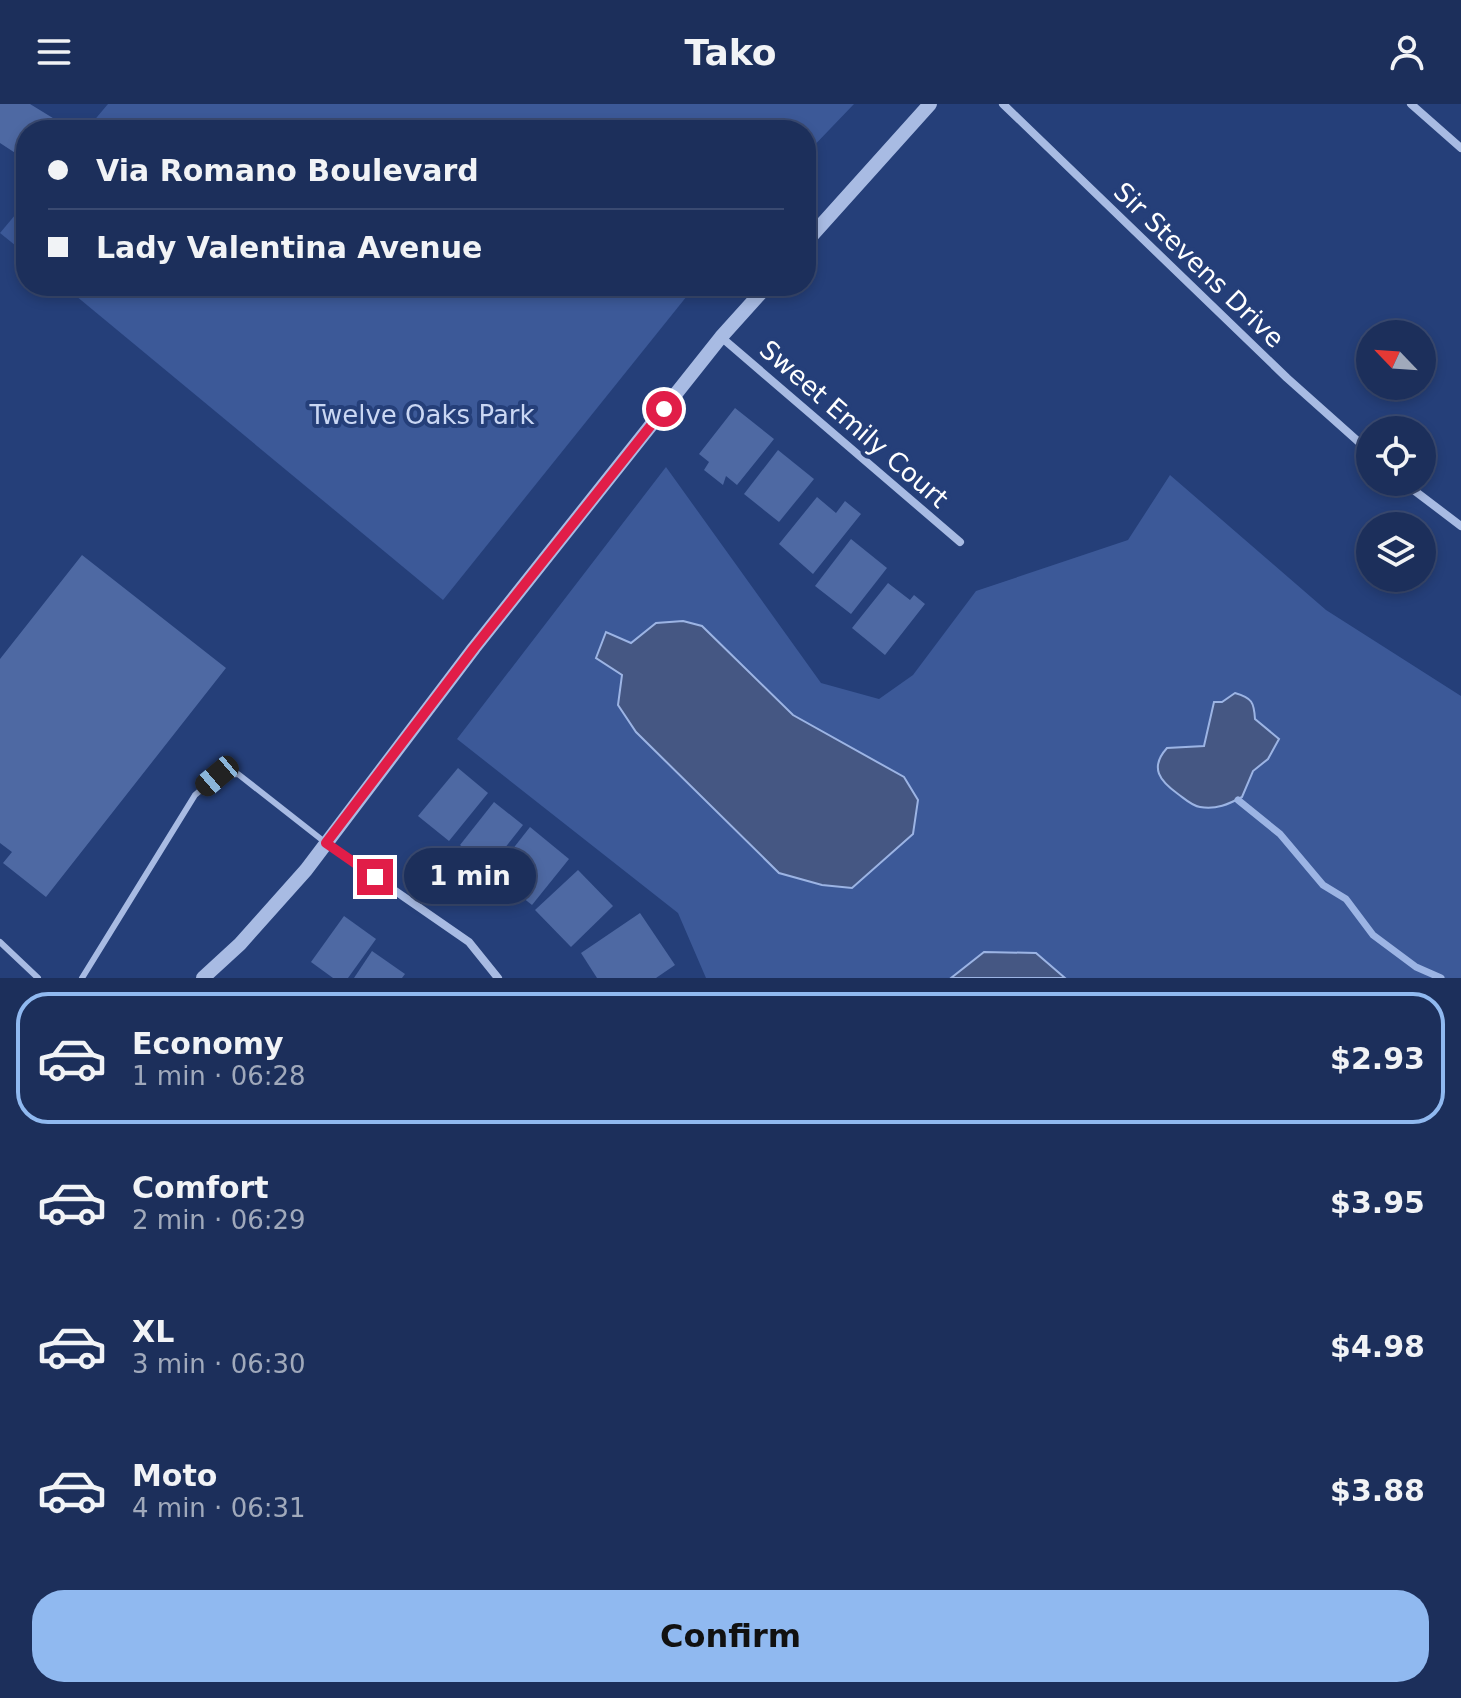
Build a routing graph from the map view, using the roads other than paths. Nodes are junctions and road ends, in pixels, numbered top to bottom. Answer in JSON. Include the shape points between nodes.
{"nodes":[{"id":1,"x":930,"y":104,"type":"edge"},
{"id":2,"x":1003,"y":104,"type":"edge"},
{"id":3,"x":1411,"y":104,"type":"edge"},
{"id":4,"x":1461,"y":148,"type":"edge"},
{"id":5,"x":816,"y":231,"type":"edge"},
{"id":6,"x":758,"y":296,"type":"edge"},
{"id":7,"x":721,"y":337,"type":"junction"},
{"id":8,"x":1356,"y":440,"type":"edge"},
{"id":9,"x":1421,"y":496,"type":"edge"},
{"id":10,"x":1461,"y":526,"type":"edge"},
{"id":11,"x":960,"y":542,"type":"dead end"},
{"id":12,"x":326,"y":843,"type":"junction"},
{"id":13,"x":0,"y":942,"type":"edge"},
{"id":14,"x":38,"y":978,"type":"edge"},
{"id":15,"x":82,"y":978,"type":"edge"},
{"id":16,"x":203,"y":978,"type":"edge"},
{"id":17,"x":498,"y":978,"type":"edge"}],
"edges":[{"from":1,"to":5,"type":"street"},
{"from":2,"to":8,"type":"street","name":"Sir Stevens Drive"},
{"from":3,"to":4,"type":"street"},
{"from":6,"to":7,"type":"street"},
{"from":7,"to":11,"type":"street","name":"Sweet Emily Court"},
{"from":7,"to":12,"type":"street"},
{"from":9,"to":10,"type":"street"},
{"from":12,"to":15,"type":"lane","via":[[238,774],[217,776],[195,795]]},
{"from":12,"to":16,"type":"street","via":[[240,944]]},
{"from":12,"to":17,"type":"street","via":[[469,942]]},
{"from":13,"to":14,"type":"lane"}]}
